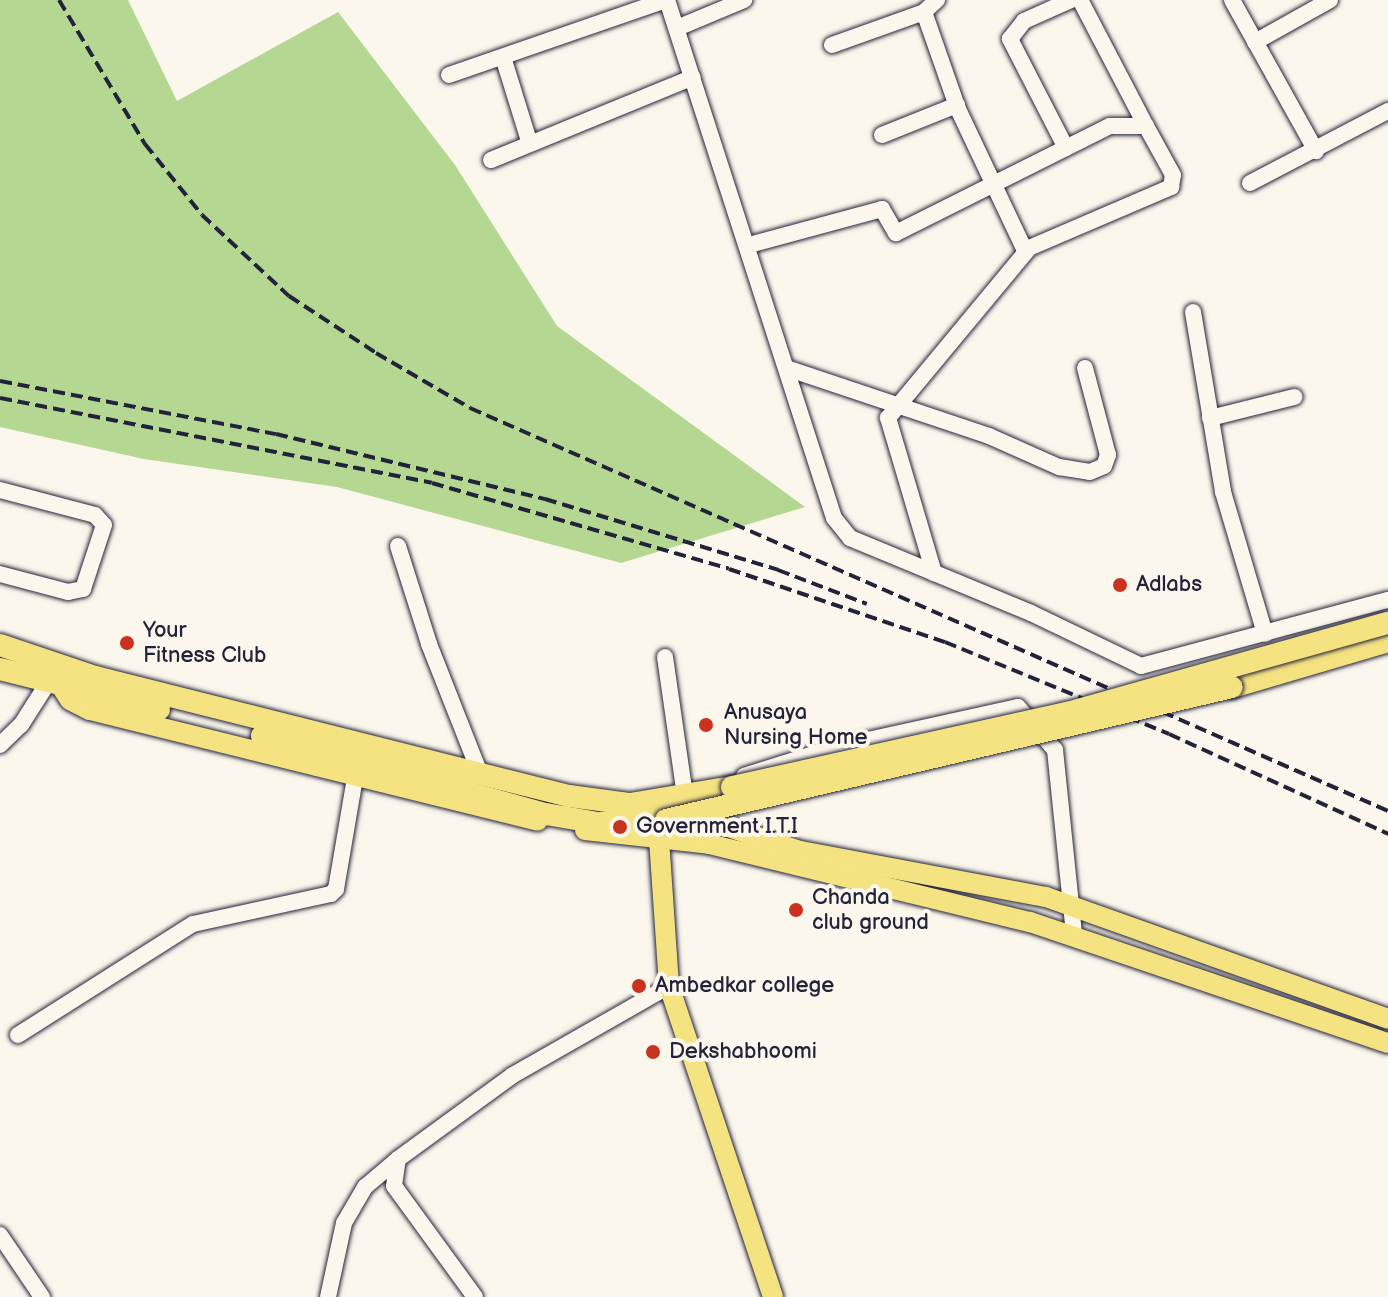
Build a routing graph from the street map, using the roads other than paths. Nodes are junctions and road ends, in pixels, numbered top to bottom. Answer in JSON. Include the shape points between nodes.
{"nodes":[{"id":1,"x":666,"y":0,"type":"edge"},
{"id":2,"x":744,"y":0,"type":"edge"},
{"id":3,"x":937,"y":0,"type":"edge"},
{"id":4,"x":1071,"y":0,"type":"edge"},
{"id":5,"x":1080,"y":0,"type":"edge"},
{"id":6,"x":1232,"y":0,"type":"edge"},
{"id":7,"x":1330,"y":0,"type":"edge"},
{"id":8,"x":924,"y":12,"type":"junction"},
{"id":9,"x":677,"y":28,"type":"junction"},
{"id":10,"x":1255,"y":42,"type":"junction"},
{"id":11,"x":832,"y":45,"type":"dead end"},
{"id":12,"x":503,"y":57,"type":"junction"},
{"id":13,"x":449,"y":75,"type":"dead end"},
{"id":14,"x":693,"y":77,"type":"junction"},
{"id":15,"x":957,"y":105,"type":"junction"},
{"id":16,"x":1388,"y":111,"type":"edge"},
{"id":17,"x":1146,"y":126,"type":"junction"},
{"id":18,"x":882,"y":135,"type":"dead end"},
{"id":19,"x":529,"y":141,"type":"junction"},
{"id":20,"x":1066,"y":148,"type":"junction"},
{"id":21,"x":1316,"y":151,"type":"junction"},
{"id":22,"x":491,"y":160,"type":"dead end"},
{"id":23,"x":1250,"y":183,"type":"dead end"},
{"id":24,"x":994,"y":184,"type":"junction"},
{"id":25,"x":749,"y":245,"type":"junction"},
{"id":26,"x":1025,"y":251,"type":"junction"},
{"id":27,"x":1193,"y":312,"type":"dead end"},
{"id":28,"x":1085,"y":368,"type":"dead end"},
{"id":29,"x":789,"y":369,"type":"junction"},
{"id":30,"x":1294,"y":397,"type":"dead end"},
{"id":31,"x":898,"y":408,"type":"junction"},
{"id":32,"x":1210,"y":418,"type":"junction"},
{"id":33,"x":0,"y":490,"type":"edge"},
{"id":34,"x":398,"y":546,"type":"dead end"},
{"id":35,"x":934,"y":573,"type":"junction"},
{"id":36,"x":0,"y":574,"type":"edge"},
{"id":37,"x":1388,"y":600,"type":"edge"},
{"id":38,"x":1388,"y":623,"type":"edge"},
{"id":39,"x":1265,"y":634,"type":"junction"},
{"id":40,"x":1388,"y":641,"type":"edge"},
{"id":41,"x":0,"y":645,"type":"edge"},
{"id":42,"x":665,"y":657,"type":"dead end"},
{"id":43,"x":0,"y":669,"type":"edge"},
{"id":44,"x":54,"y":682,"type":"junction"},
{"id":45,"x":0,"y":745,"type":"edge"},
{"id":46,"x":481,"y":776,"type":"junction"},
{"id":47,"x":355,"y":778,"type":"junction"},
{"id":48,"x":695,"y":793,"type":"junction"},
{"id":49,"x":652,"y":800,"type":"junction"},
{"id":50,"x":659,"y":839,"type":"junction"},
{"id":51,"x":1071,"y":905,"type":"junction"},
{"id":52,"x":1151,"y":932,"type":"junction"},
{"id":53,"x":1074,"y":935,"type":"junction"},
{"id":54,"x":1141,"y":958,"type":"junction"},
{"id":55,"x":669,"y":986,"type":"junction"},
{"id":56,"x":1388,"y":1019,"type":"edge"},
{"id":57,"x":18,"y":1035,"type":"dead end"},
{"id":58,"x":1388,"y":1043,"type":"edge"},
{"id":59,"x":398,"y":1159,"type":"junction"},
{"id":60,"x":0,"y":1235,"type":"edge"},
{"id":61,"x":42,"y":1297,"type":"edge"},
{"id":62,"x":328,"y":1297,"type":"edge"},
{"id":63,"x":475,"y":1297,"type":"edge"},
{"id":64,"x":773,"y":1297,"type":"edge"}],
"edges":[{"from":1,"to":9,"type":"street"},
{"from":1,"to":12,"type":"street"},
{"from":2,"to":9,"type":"street"},
{"from":3,"to":8,"type":"street"},
{"from":4,"to":20,"type":"street","via":[[1024,21],[1010,39]]},
{"from":5,"to":17,"type":"street"},
{"from":6,"to":10,"type":"street"},
{"from":7,"to":10,"type":"street"},
{"from":8,"to":11,"type":"street"},
{"from":8,"to":15,"type":"street"},
{"from":9,"to":14,"type":"street"},
{"from":10,"to":21,"type":"street"},
{"from":12,"to":13,"type":"street"},
{"from":12,"to":19,"type":"street"},
{"from":14,"to":19,"type":"street"},
{"from":14,"to":25,"type":"street"},
{"from":15,"to":18,"type":"street"},
{"from":15,"to":24,"type":"street"},
{"from":16,"to":21,"type":"street"},
{"from":17,"to":20,"type":"street","via":[[1110,126]]},
{"from":17,"to":26,"type":"street","via":[[1173,175],[1171,187]]},
{"from":19,"to":22,"type":"street"},
{"from":20,"to":24,"type":"street"},
{"from":21,"to":23,"type":"street"},
{"from":24,"to":25,"type":"street","via":[[896,233],[882,209]]},
{"from":24,"to":26,"type":"street"},
{"from":25,"to":29,"type":"street","via":[[763,306]]},
{"from":26,"to":31,"type":"street"},
{"from":27,"to":32,"type":"street"},
{"from":28,"to":31,"type":"street","via":[[1108,455],[1104,466],[1090,472],[1059,467],[989,436]]},
{"from":29,"to":31,"type":"street"},
{"from":29,"to":35,"type":"street","via":[[841,530]]},
{"from":30,"to":32,"type":"street"},
{"from":31,"to":35,"type":"street","via":[[886,424]]},
{"from":32,"to":39,"type":"street","via":[[1223,492]]},
{"from":33,"to":36,"type":"street","via":[[95,515],[104,525],[83,589],[68,592]]},
{"from":34,"to":46,"type":"street","via":[[429,644]]},
{"from":35,"to":39,"type":"street","via":[[1141,666]]},
{"from":37,"to":39,"type":"street"},
{"from":38,"to":48,"type":"highway","bridge":true,"via":[[1067,713]]},
{"from":40,"to":44,"type":"highway","bridge":true,"via":[[1061,731],[666,820],[598,823],[546,814]]},
{"from":41,"to":46,"type":"highway","via":[[95,677]]},
{"from":42,"to":48,"type":"street"},
{"from":43,"to":44,"type":"highway"},
{"from":44,"to":45,"type":"street"},
{"from":44,"to":47,"type":"main road","via":[[70,700],[90,710]]},
{"from":46,"to":49,"type":"highway","via":[[569,796],[630,804]]},
{"from":47,"to":50,"type":"main road","via":[[489,812]]},
{"from":47,"to":57,"type":"street","via":[[331,894],[193,924]]},
{"from":48,"to":49,"type":"highway"},
{"from":48,"to":51,"type":"street","via":[[779,763],[1018,707],[1055,750]]},
{"from":49,"to":51,"type":"main road","via":[[800,851]]},
{"from":50,"to":53,"type":"main road","via":[[709,844]]},
{"from":50,"to":55,"type":"main road"},
{"from":51,"to":52,"type":"main road"},
{"from":51,"to":53,"type":"street"},
{"from":52,"to":54,"type":"main road"},
{"from":52,"to":56,"type":"main road"},
{"from":53,"to":54,"type":"main road"},
{"from":54,"to":58,"type":"main road"},
{"from":55,"to":59,"type":"street","via":[[513,1075]]},
{"from":55,"to":64,"type":"main road"},
{"from":59,"to":62,"type":"street","via":[[365,1187],[344,1223]]},
{"from":59,"to":63,"type":"street","via":[[394,1186]]},
{"from":60,"to":61,"type":"street"}]}
